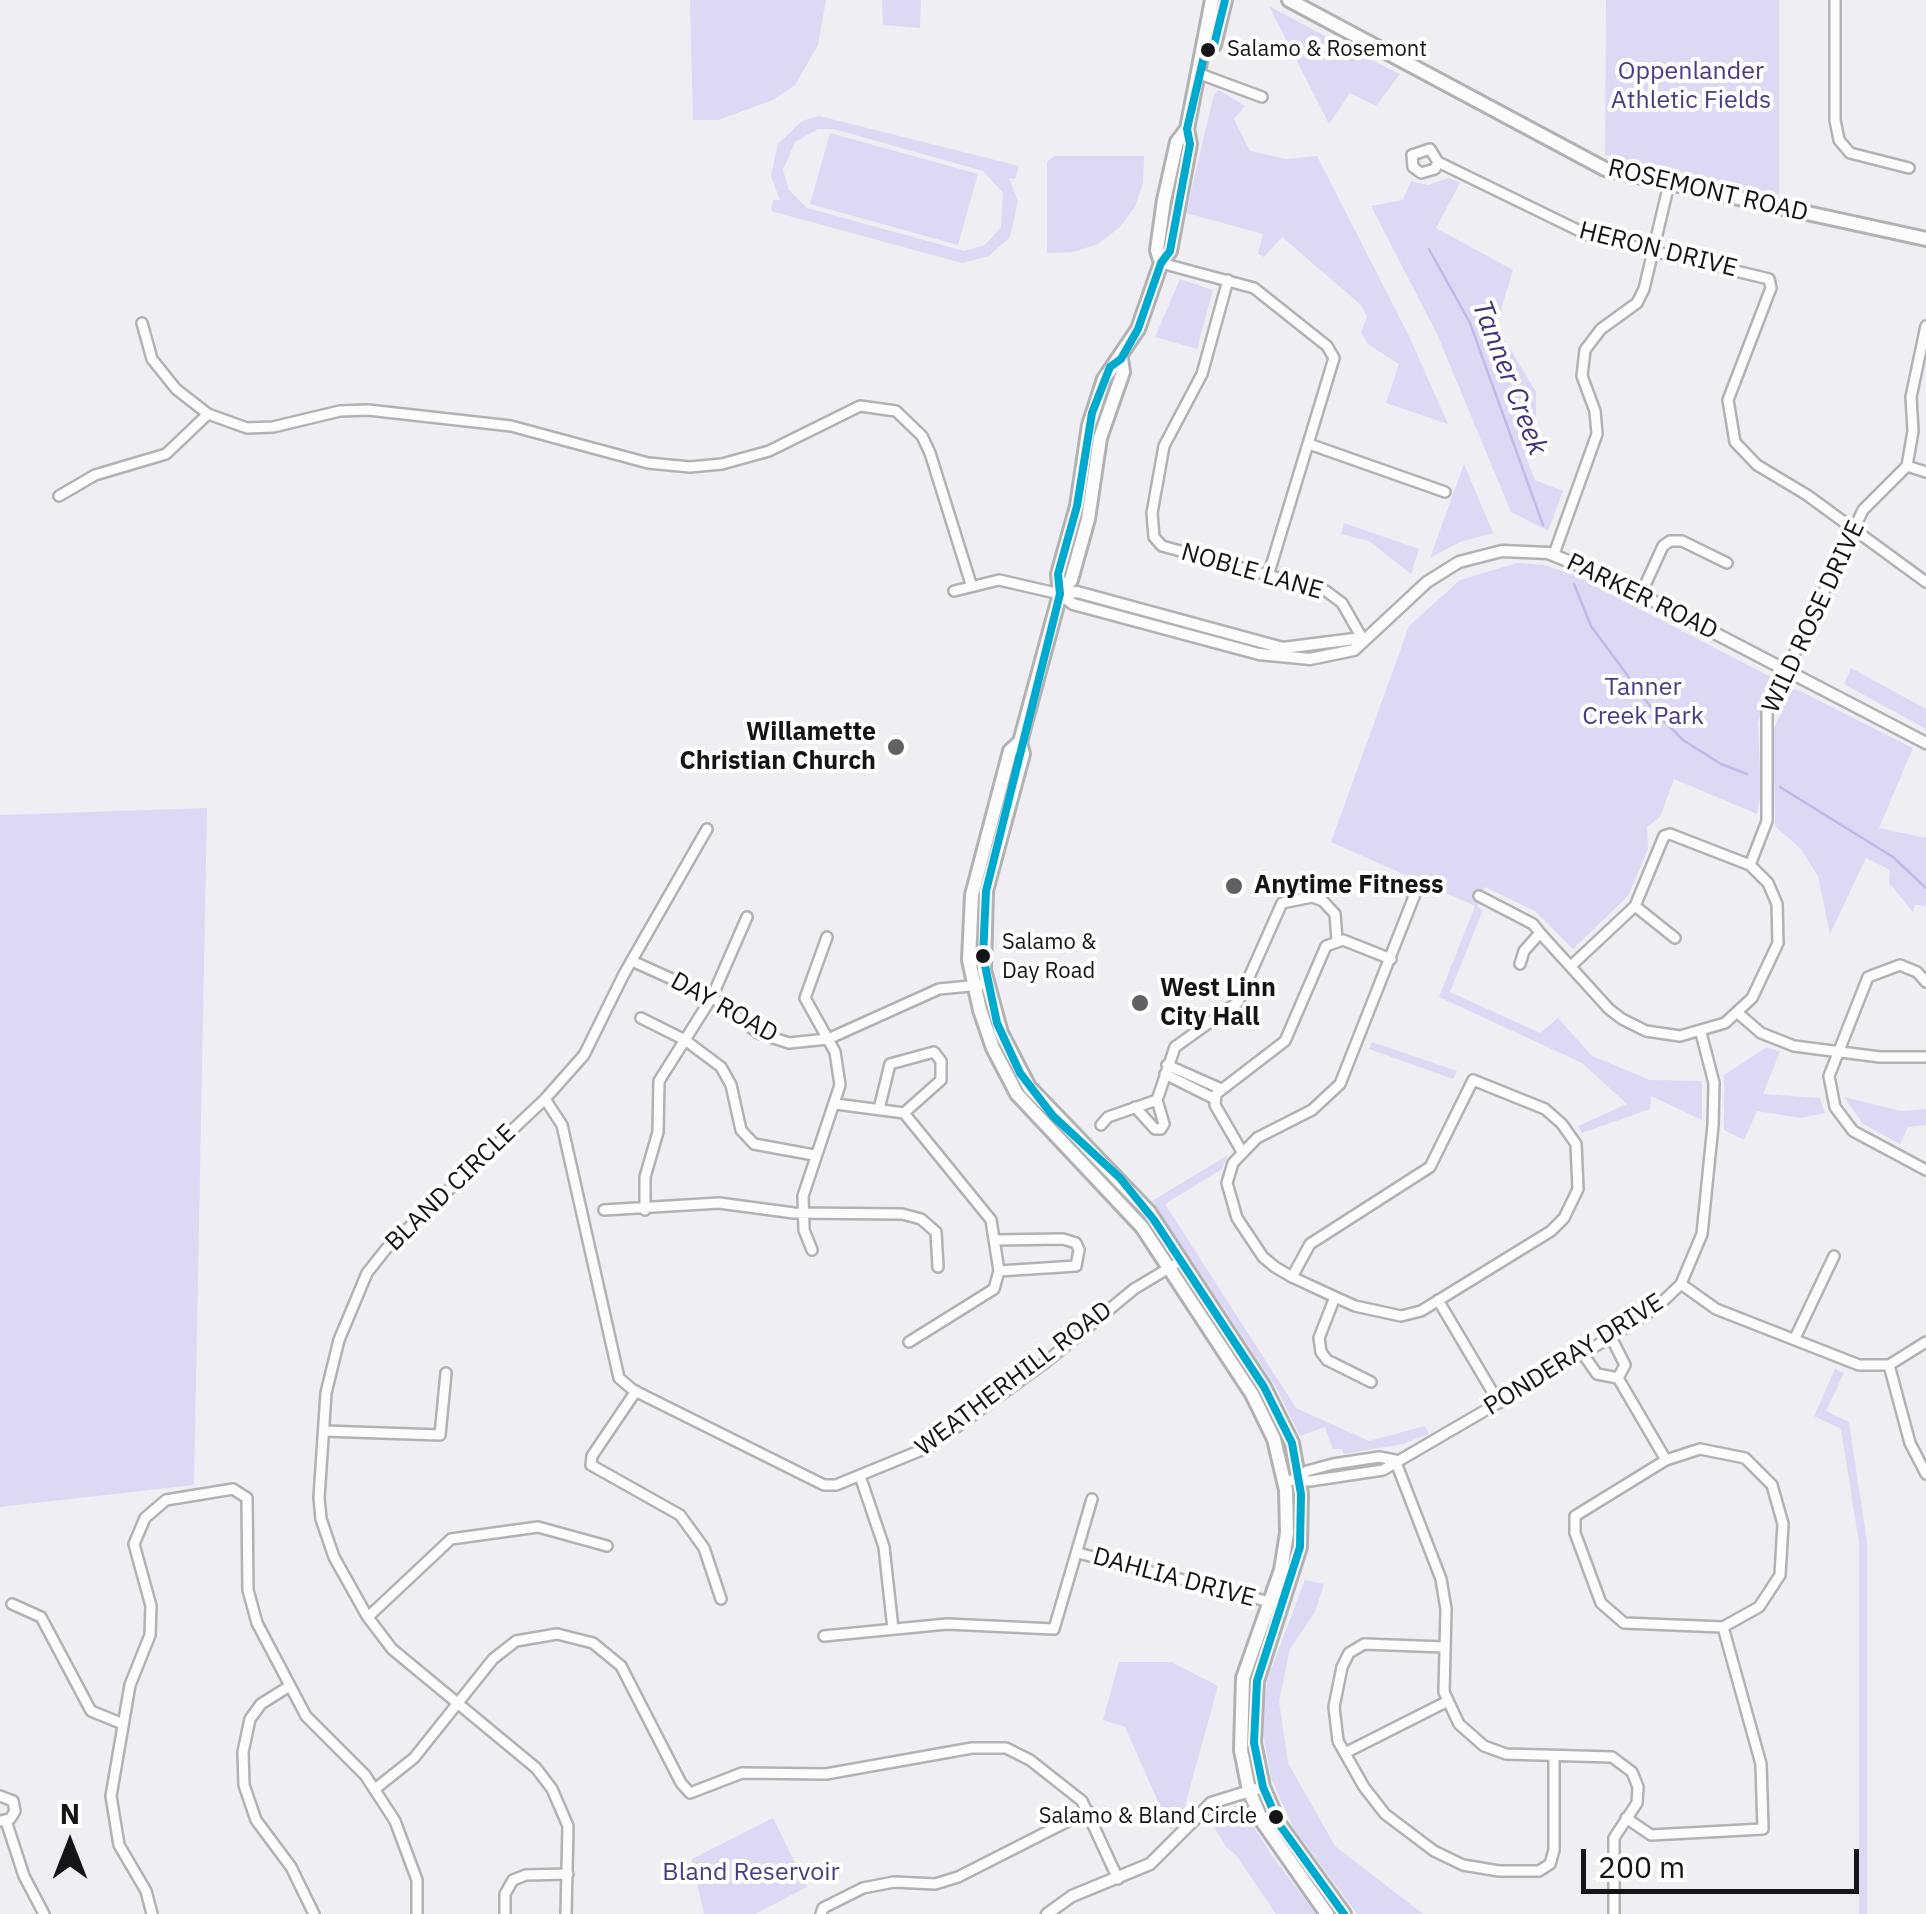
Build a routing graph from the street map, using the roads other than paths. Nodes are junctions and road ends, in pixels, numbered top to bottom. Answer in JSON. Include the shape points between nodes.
{"nodes":[{"id":1,"x":1212,"y":0,"type":"edge"},
{"id":2,"x":1226,"y":0,"type":"edge"},
{"id":3,"x":1289,"y":0,"type":"edge"},
{"id":4,"x":1834,"y":0,"type":"edge"},
{"id":5,"x":1205,"y":52,"type":"junction"},
{"id":6,"x":1200,"y":74,"type":"junction"},
{"id":7,"x":1262,"y":97,"type":"dead end"},
{"id":8,"x":1438,"y":162,"type":"dead end"},
{"id":9,"x":1909,"y":168,"type":"dead end"},
{"id":10,"x":1669,"y":184,"type":"junction"},
{"id":11,"x":1926,"y":239,"type":"edge"},
{"id":12,"x":1653,"y":251,"type":"junction"},
{"id":13,"x":1161,"y":263,"type":"junction"},
{"id":14,"x":1228,"y":280,"type":"junction"},
{"id":15,"x":142,"y":323,"type":"dead end"},
{"id":16,"x":1926,"y":326,"type":"edge"},
{"id":17,"x":208,"y":414,"type":"junction"},
{"id":18,"x":1308,"y":444,"type":"junction"},
{"id":19,"x":1907,"y":466,"type":"junction"},
{"id":20,"x":1926,"y":472,"type":"edge"},
{"id":21,"x":1445,"y":492,"type":"dead end"},
{"id":22,"x":59,"y":496,"type":"dead end"},
{"id":23,"x":1853,"y":530,"type":"junction"},
{"id":24,"x":1554,"y":554,"type":"junction"},
{"id":25,"x":1727,"y":563,"type":"dead end"},
{"id":26,"x":1268,"y":576,"type":"junction"},
{"id":27,"x":1926,"y":582,"type":"edge"},
{"id":28,"x":971,"y":584,"type":"junction"},
{"id":29,"x":954,"y":591,"type":"dead end"},
{"id":30,"x":1060,"y":594,"type":"junction"},
{"id":31,"x":1641,"y":594,"type":"junction"},
{"id":32,"x":1362,"y":638,"type":"junction"},
{"id":33,"x":1788,"y":670,"type":"junction"},
{"id":34,"x":1926,"y":743,"type":"edge"},
{"id":35,"x":707,"y":829,"type":"dead end"},
{"id":36,"x":1750,"y":864,"type":"junction"},
{"id":37,"x":1420,"y":884,"type":"dead end"},
{"id":38,"x":1479,"y":896,"type":"dead end"},
{"id":39,"x":1635,"y":906,"type":"junction"},
{"id":40,"x":748,"y":917,"type":"dead end"},
{"id":41,"x":1540,"y":933,"type":"junction"},
{"id":42,"x":827,"y":936,"type":"dead end"},
{"id":43,"x":1676,"y":938,"type":"dead end"},
{"id":44,"x":1337,"y":940,"type":"junction"},
{"id":45,"x":1391,"y":959,"type":"junction"},
{"id":46,"x":632,"y":960,"type":"junction"},
{"id":47,"x":1520,"y":964,"type":"dead end"},
{"id":48,"x":1570,"y":966,"type":"junction"},
{"id":49,"x":1926,"y":982,"type":"edge"},
{"id":50,"x":981,"y":984,"type":"junction"},
{"id":51,"x":712,"y":997,"type":"junction"},
{"id":52,"x":1739,"y":1014,"type":"junction"},
{"id":53,"x":640,"y":1018,"type":"dead end"},
{"id":54,"x":1700,"y":1033,"type":"junction"},
{"id":55,"x":828,"y":1039,"type":"junction"},
{"id":56,"x":686,"y":1040,"type":"junction"},
{"id":57,"x":1835,"y":1052,"type":"junction"},
{"id":58,"x":1926,"y":1057,"type":"edge"},
{"id":59,"x":1166,"y":1069,"type":"junction"},
{"id":60,"x":1219,"y":1088,"type":"junction"},
{"id":61,"x":546,"y":1099,"type":"junction"},
{"id":62,"x":1215,"y":1099,"type":"junction"},
{"id":63,"x":1158,"y":1100,"type":"junction"},
{"id":64,"x":836,"y":1104,"type":"junction"},
{"id":65,"x":1135,"y":1107,"type":"junction"},
{"id":66,"x":879,"y":1109,"type":"junction"},
{"id":67,"x":904,"y":1113,"type":"junction"},
{"id":68,"x":1101,"y":1124,"type":"dead end"},
{"id":69,"x":1242,"y":1150,"type":"junction"},
{"id":70,"x":814,"y":1155,"type":"junction"},
{"id":71,"x":1926,"y":1170,"type":"edge"},
{"id":72,"x":604,"y":1210,"type":"dead end"},
{"id":73,"x":645,"y":1210,"type":"junction"},
{"id":74,"x":803,"y":1214,"type":"junction"},
{"id":75,"x":994,"y":1240,"type":"junction"},
{"id":76,"x":812,"y":1250,"type":"dead end"},
{"id":77,"x":1834,"y":1256,"type":"dead end"},
{"id":78,"x":1175,"y":1265,"type":"junction"},
{"id":79,"x":938,"y":1267,"type":"dead end"},
{"id":80,"x":999,"y":1271,"type":"junction"},
{"id":81,"x":1292,"y":1276,"type":"junction"},
{"id":82,"x":1681,"y":1284,"type":"junction"},
{"id":83,"x":1335,"y":1297,"type":"junction"},
{"id":84,"x":1438,"y":1300,"type":"junction"},
{"id":85,"x":1611,"y":1337,"type":"junction"},
{"id":86,"x":1796,"y":1338,"type":"junction"},
{"id":87,"x":908,"y":1342,"type":"dead end"},
{"id":88,"x":1926,"y":1342,"type":"edge"},
{"id":89,"x":1583,"y":1354,"type":"junction"},
{"id":90,"x":1890,"y":1365,"type":"junction"},
{"id":91,"x":446,"y":1373,"type":"dead end"},
{"id":92,"x":1618,"y":1378,"type":"junction"},
{"id":93,"x":1371,"y":1382,"type":"dead end"},
{"id":94,"x":636,"y":1391,"type":"junction"},
{"id":95,"x":1499,"y":1403,"type":"junction"},
{"id":96,"x":324,"y":1432,"type":"junction"},
{"id":97,"x":1395,"y":1460,"type":"junction"},
{"id":98,"x":1666,"y":1460,"type":"junction"},
{"id":99,"x":1926,"y":1474,"type":"edge"},
{"id":100,"x":860,"y":1476,"type":"junction"},
{"id":101,"x":1291,"y":1479,"type":"junction"},
{"id":102,"x":1092,"y":1499,"type":"dead end"},
{"id":103,"x":607,"y":1546,"type":"dead end"},
{"id":104,"x":1078,"y":1553,"type":"junction"},
{"id":105,"x":721,"y":1599,"type":"dead end"},
{"id":106,"x":1270,"y":1602,"type":"junction"},
{"id":107,"x":12,"y":1604,"type":"dead end"},
{"id":108,"x":368,"y":1618,"type":"junction"},
{"id":109,"x":1723,"y":1627,"type":"junction"},
{"id":110,"x":893,"y":1629,"type":"junction"},
{"id":111,"x":824,"y":1636,"type":"dead end"},
{"id":112,"x":1444,"y":1647,"type":"junction"},
{"id":113,"x":288,"y":1687,"type":"junction"},
{"id":114,"x":1446,"y":1702,"type":"junction"},
{"id":115,"x":457,"y":1705,"type":"junction"},
{"id":116,"x":123,"y":1724,"type":"junction"},
{"id":117,"x":1345,"y":1753,"type":"junction"},
{"id":118,"x":1554,"y":1756,"type":"junction"},
{"id":119,"x":1256,"y":1788,"type":"junction"},
{"id":120,"x":375,"y":1789,"type":"junction"},
{"id":121,"x":0,"y":1796,"type":"edge"},
{"id":122,"x":1088,"y":1811,"type":"junction"},
{"id":123,"x":1626,"y":1818,"type":"junction"},
{"id":124,"x":3,"y":1821,"type":"edge"},
{"id":125,"x":568,"y":1874,"type":"junction"},
{"id":126,"x":1118,"y":1879,"type":"junction"},
{"id":127,"x":822,"y":1911,"type":"edge"},
{"id":128,"x":44,"y":1914,"type":"edge"},
{"id":129,"x":152,"y":1914,"type":"edge"},
{"id":130,"x":314,"y":1914,"type":"edge"},
{"id":131,"x":417,"y":1914,"type":"edge"},
{"id":132,"x":505,"y":1914,"type":"edge"},
{"id":133,"x":566,"y":1914,"type":"edge"},
{"id":134,"x":1047,"y":1914,"type":"edge"},
{"id":135,"x":1327,"y":1914,"type":"edge"},
{"id":136,"x":1344,"y":1914,"type":"edge"},
{"id":137,"x":1614,"y":1914,"type":"edge"}],
"edges":[{"from":1,"to":5,"type":"main road"},
{"from":2,"to":5,"type":"main road","via":[[1214,45]]},
{"from":3,"to":10,"type":"main road","name":"ROSEMONT ROAD","via":[[1591,163]]},
{"from":4,"to":9,"type":"street","via":[[1839,140],[1850,153]]},
{"from":5,"to":6,"type":"main road"},
{"from":6,"to":7,"type":"street"},
{"from":6,"to":13,"type":"main road","via":[[1170,251]]},
{"from":8,"to":12,"type":"street","name":"HERON DRIVE","via":[[1576,231]]},
{"from":10,"to":11,"type":"main road","name":"ROSEMONT ROAD"},
{"from":10,"to":12,"type":"street"},
{"from":12,"to":23,"type":"street","name":"HERON DRIVE","via":[[1771,282],[1728,400],[1730,429],[1757,465]]},
{"from":12,"to":24,"type":"street","via":[[1639,299],[1585,350],[1582,376],[1597,434]]},
{"from":13,"to":14,"type":"street"},
{"from":13,"to":30,"type":"main road","via":[[1144,316],[1121,360],[1110,367],[1092,412],[1058,574]]},
{"from":14,"to":18,"type":"street","via":[[1259,291],[1333,354],[1335,367]]},
{"from":14,"to":26,"type":"street","name":"NOBLE LANE","via":[[1202,374],[1164,446],[1151,527],[1162,546]]},
{"from":15,"to":17,"type":"street","via":[[160,373]]},
{"from":16,"to":19,"type":"street","via":[[1911,397]]},
{"from":17,"to":22,"type":"street","via":[[166,454],[96,475]]},
{"from":17,"to":28,"type":"street","via":[[260,428],[351,410],[394,412],[511,426],[648,463],[690,467],[748,458],[842,411],[878,406],[896,412],[922,436]]},
{"from":18,"to":21,"type":"street"},
{"from":18,"to":26,"type":"street"},
{"from":19,"to":20,"type":"street"},
{"from":19,"to":23,"type":"street","name":"WILD ROSE DRIVE","via":[[1872,499]]},
{"from":23,"to":27,"type":"street"},
{"from":23,"to":33,"type":"street","name":"WILD ROSE DRIVE"},
{"from":24,"to":31,"type":"street","name":"PARKER ROAD"},
{"from":24,"to":32,"type":"street","name":"PARKER ROAD","via":[[1502,551],[1451,565]]},
{"from":25,"to":31,"type":"street","via":[[1682,541],[1670,542]]},
{"from":26,"to":32,"type":"street","name":"NOBLE LANE","via":[[1334,595]]},
{"from":28,"to":29,"type":"street"},
{"from":28,"to":30,"type":"street","via":[[1009,581]]},
{"from":30,"to":32,"type":"street","name":"PARKER ROAD","via":[[1073,604],[1286,660],[1342,654]]},
{"from":30,"to":50,"type":"main road","via":[[984,908]]},
{"from":31,"to":33,"type":"street","name":"PARKER ROAD"},
{"from":33,"to":34,"type":"street","name":"PARKER ROAD"},
{"from":33,"to":36,"type":"street","name":"WILD ROSE DRIVE","via":[[1765,718],[1767,821]]},
{"from":35,"to":46,"type":"street","name":"BLAND CIRCLE"},
{"from":36,"to":39,"type":"street","via":[[1681,834],[1664,836]]},
{"from":36,"to":52,"type":"street","via":[[1774,893],[1780,931],[1762,981]]},
{"from":37,"to":45,"type":"street"},
{"from":38,"to":41,"type":"street","via":[[1521,914]]},
{"from":39,"to":43,"type":"street"},
{"from":39,"to":48,"type":"street"},
{"from":40,"to":51,"type":"street"},
{"from":41,"to":47,"type":"street"},
{"from":41,"to":48,"type":"street"},
{"from":42,"to":55,"type":"street","via":[[805,998]]},
{"from":44,"to":45,"type":"street"},
{"from":44,"to":59,"type":"street","via":[[1335,914],[1312,897],[1282,903],[1238,1002],[1182,1039]]},
{"from":44,"to":60,"type":"street","via":[[1326,946],[1285,1040]]},
{"from":45,"to":69,"type":"street","via":[[1340,1084],[1312,1110]]},
{"from":46,"to":51,"type":"street","name":"DAY ROAD"},
{"from":46,"to":61,"type":"street","name":"BLAND CIRCLE","via":[[584,1056]]},
{"from":48,"to":54,"type":"street","via":[[1609,1009],[1640,1029]]},
{"from":49,"to":57,"type":"street","via":[[1909,967],[1875,972],[1863,983]]},
{"from":50,"to":55,"type":"street","name":"DAY ROAD","via":[[938,989]]},
{"from":50,"to":78,"type":"main road","via":[[1029,1087],[1132,1192]]},
{"from":51,"to":55,"type":"street","name":"DAY ROAD","via":[[768,1037],[789,1043]]},
{"from":51,"to":56,"type":"street"},
{"from":52,"to":54,"type":"street"},
{"from":52,"to":57,"type":"street","via":[[1761,1033]]},
{"from":53,"to":56,"type":"street"},
{"from":54,"to":82,"type":"street","name":"PONDERAY DRIVE","via":[[1714,1083],[1713,1124],[1702,1234]]},
{"from":55,"to":64,"type":"street","via":[[839,1071]]},
{"from":56,"to":70,"type":"street","via":[[721,1067],[748,1139],[763,1148]]},
{"from":56,"to":73,"type":"street","via":[[659,1081]]},
{"from":57,"to":58,"type":"street"},
{"from":57,"to":71,"type":"street","via":[[1828,1076],[1839,1116],[1859,1136]]},
{"from":59,"to":60,"type":"street"},
{"from":59,"to":62,"type":"street"},
{"from":59,"to":63,"type":"street"},
{"from":60,"to":62,"type":"street"},
{"from":61,"to":94,"type":"street","via":[[562,1126],[616,1371]]},
{"from":61,"to":96,"type":"street","name":"BLAND CIRCLE","via":[[367,1273],[330,1364]]},
{"from":62,"to":69,"type":"street"},
{"from":63,"to":65,"type":"street"},
{"from":63,"to":65,"type":"street","via":[[1160,1128]]},
{"from":64,"to":66,"type":"street"},
{"from":64,"to":70,"type":"street"},
{"from":65,"to":68,"type":"street"},
{"from":66,"to":67,"type":"street"},
{"from":66,"to":67,"type":"street","via":[[890,1064],[934,1052],[941,1080]]},
{"from":67,"to":75,"type":"street","via":[[985,1210]]},
{"from":69,"to":81,"type":"street","via":[[1227,1183],[1230,1204],[1263,1258]]},
{"from":70,"to":74,"type":"street"},
{"from":72,"to":73,"type":"street"},
{"from":73,"to":74,"type":"street","via":[[719,1202]]},
{"from":74,"to":76,"type":"street"},
{"from":74,"to":79,"type":"street","via":[[921,1218],[936,1232]]},
{"from":75,"to":80,"type":"street"},
{"from":75,"to":80,"type":"street","via":[[1063,1239],[1080,1250],[1076,1266]]},
{"from":77,"to":86,"type":"street"},
{"from":78,"to":100,"type":"street","name":"WEATHERHILL ROAD","via":[[1134,1288],[928,1447]]},
{"from":78,"to":101,"type":"main road","via":[[1257,1402]]},
{"from":80,"to":87,"type":"street","via":[[991,1293]]},
{"from":81,"to":83,"type":"street"},
{"from":81,"to":84,"type":"street","via":[[1310,1244],[1430,1167],[1473,1080],[1545,1109],[1562,1124],[1576,1144],[1580,1179],[1558,1225]]},
{"from":82,"to":85,"type":"street","name":"PONDERAY DRIVE"},
{"from":82,"to":86,"type":"street","via":[[1716,1308]]},
{"from":83,"to":84,"type":"street","via":[[1401,1316]]},
{"from":83,"to":93,"type":"street","via":[[1318,1338],[1321,1352]]},
{"from":84,"to":95,"type":"street"},
{"from":85,"to":89,"type":"street","name":"PONDERAY DRIVE"},
{"from":85,"to":92,"type":"street","via":[[1624,1365]]},
{"from":86,"to":90,"type":"street","via":[[1859,1366]]},
{"from":88,"to":90,"type":"street"},
{"from":89,"to":92,"type":"street","via":[[1598,1374]]},
{"from":89,"to":95,"type":"street","name":"PONDERAY DRIVE"},
{"from":90,"to":99,"type":"street","via":[[1910,1443]]},
{"from":91,"to":96,"type":"street","via":[[440,1435]]},
{"from":92,"to":98,"type":"street"},
{"from":94,"to":100,"type":"street","name":"WEATHERHILL ROAD","via":[[813,1482],[836,1485]]},
{"from":94,"to":105,"type":"street","via":[[591,1465],[680,1515],[704,1548]]},
{"from":95,"to":97,"type":"street","name":"PONDERAY DRIVE"},
{"from":96,"to":108,"type":"street","name":"BLAND CIRCLE","via":[[321,1520]]},
{"from":97,"to":101,"type":"street","name":"PONDERAY DRIVE","via":[[1383,1470]]},
{"from":97,"to":112,"type":"street","via":[[1441,1579]]},
{"from":98,"to":109,"type":"street","via":[[1700,1449],[1734,1453],[1765,1474],[1777,1494],[1780,1574],[1759,1607]]},
{"from":98,"to":109,"type":"street","via":[[1581,1511],[1575,1533],[1601,1603],[1614,1618],[1635,1626]]},
{"from":100,"to":110,"type":"street","via":[[884,1547]]},
{"from":101,"to":106,"type":"main road","via":[[1285,1548]]},
{"from":101,"to":119,"type":"main road","via":[[1302,1521],[1298,1560],[1256,1690]]},
{"from":102,"to":104,"type":"street"},
{"from":103,"to":108,"type":"street","via":[[538,1527],[451,1539]]},
{"from":104,"to":106,"type":"street","name":"DAHLIA DRIVE"},
{"from":104,"to":110,"type":"street","via":[[1054,1629]]},
{"from":106,"to":119,"type":"main road","via":[[1251,1646],[1239,1702],[1240,1750]]},
{"from":107,"to":116,"type":"street","via":[[42,1617],[92,1711]]},
{"from":108,"to":115,"type":"street","name":"BLAND CIRCLE","via":[[403,1661]]},
{"from":109,"to":123,"type":"street","via":[[1761,1764],[1764,1829],[1651,1834]]},
{"from":110,"to":111,"type":"street"},
{"from":112,"to":114,"type":"street"},
{"from":112,"to":117,"type":"street","via":[[1364,1644],[1349,1653],[1334,1713]]},
{"from":113,"to":116,"type":"street","via":[[251,1609],[244,1492],[233,1488],[166,1500],[134,1544],[151,1606],[150,1634]]},
{"from":113,"to":120,"type":"street","via":[[306,1716]]},
{"from":113,"to":130,"type":"street","via":[[250,1718],[244,1785],[248,1807],[291,1866]]},
{"from":114,"to":117,"type":"street"},
{"from":114,"to":118,"type":"street","via":[[1467,1733],[1489,1748]]},
{"from":115,"to":120,"type":"street","via":[[414,1758]]},
{"from":115,"to":122,"type":"street","via":[[493,1659],[516,1642],[572,1636],[622,1666],[690,1793],[742,1773],[826,1774],[986,1746],[1030,1760]]},
{"from":115,"to":125,"type":"street","name":"BLAND CIRCLE","via":[[552,1788],[568,1826]]},
{"from":116,"to":129,"type":"street","via":[[112,1812],[122,1852]]},
{"from":117,"to":118,"type":"street","via":[[1377,1804],[1422,1843],[1464,1865],[1512,1872],[1540,1871],[1553,1857]]},
{"from":118,"to":123,"type":"street","via":[[1609,1756],[1627,1765],[1639,1795]]},
{"from":119,"to":126,"type":"street","via":[[1206,1806],[1161,1855]]},
{"from":119,"to":135,"type":"main road","via":[[1275,1844]]},
{"from":119,"to":136,"type":"main road"},
{"from":120,"to":131,"type":"street","via":[[411,1858]]},
{"from":121,"to":124,"type":"street","via":[[15,1805]]},
{"from":122,"to":126,"type":"street"},
{"from":122,"to":127,"type":"street","via":[[958,1876],[863,1888]]},
{"from":123,"to":137,"type":"street","via":[[1614,1838]]},
{"from":124,"to":128,"type":"street"},
{"from":125,"to":132,"type":"street","via":[[512,1880]]},
{"from":125,"to":133,"type":"street","name":"BLAND CIRCLE"},
{"from":126,"to":134,"type":"street","via":[[1072,1896]]}]}
